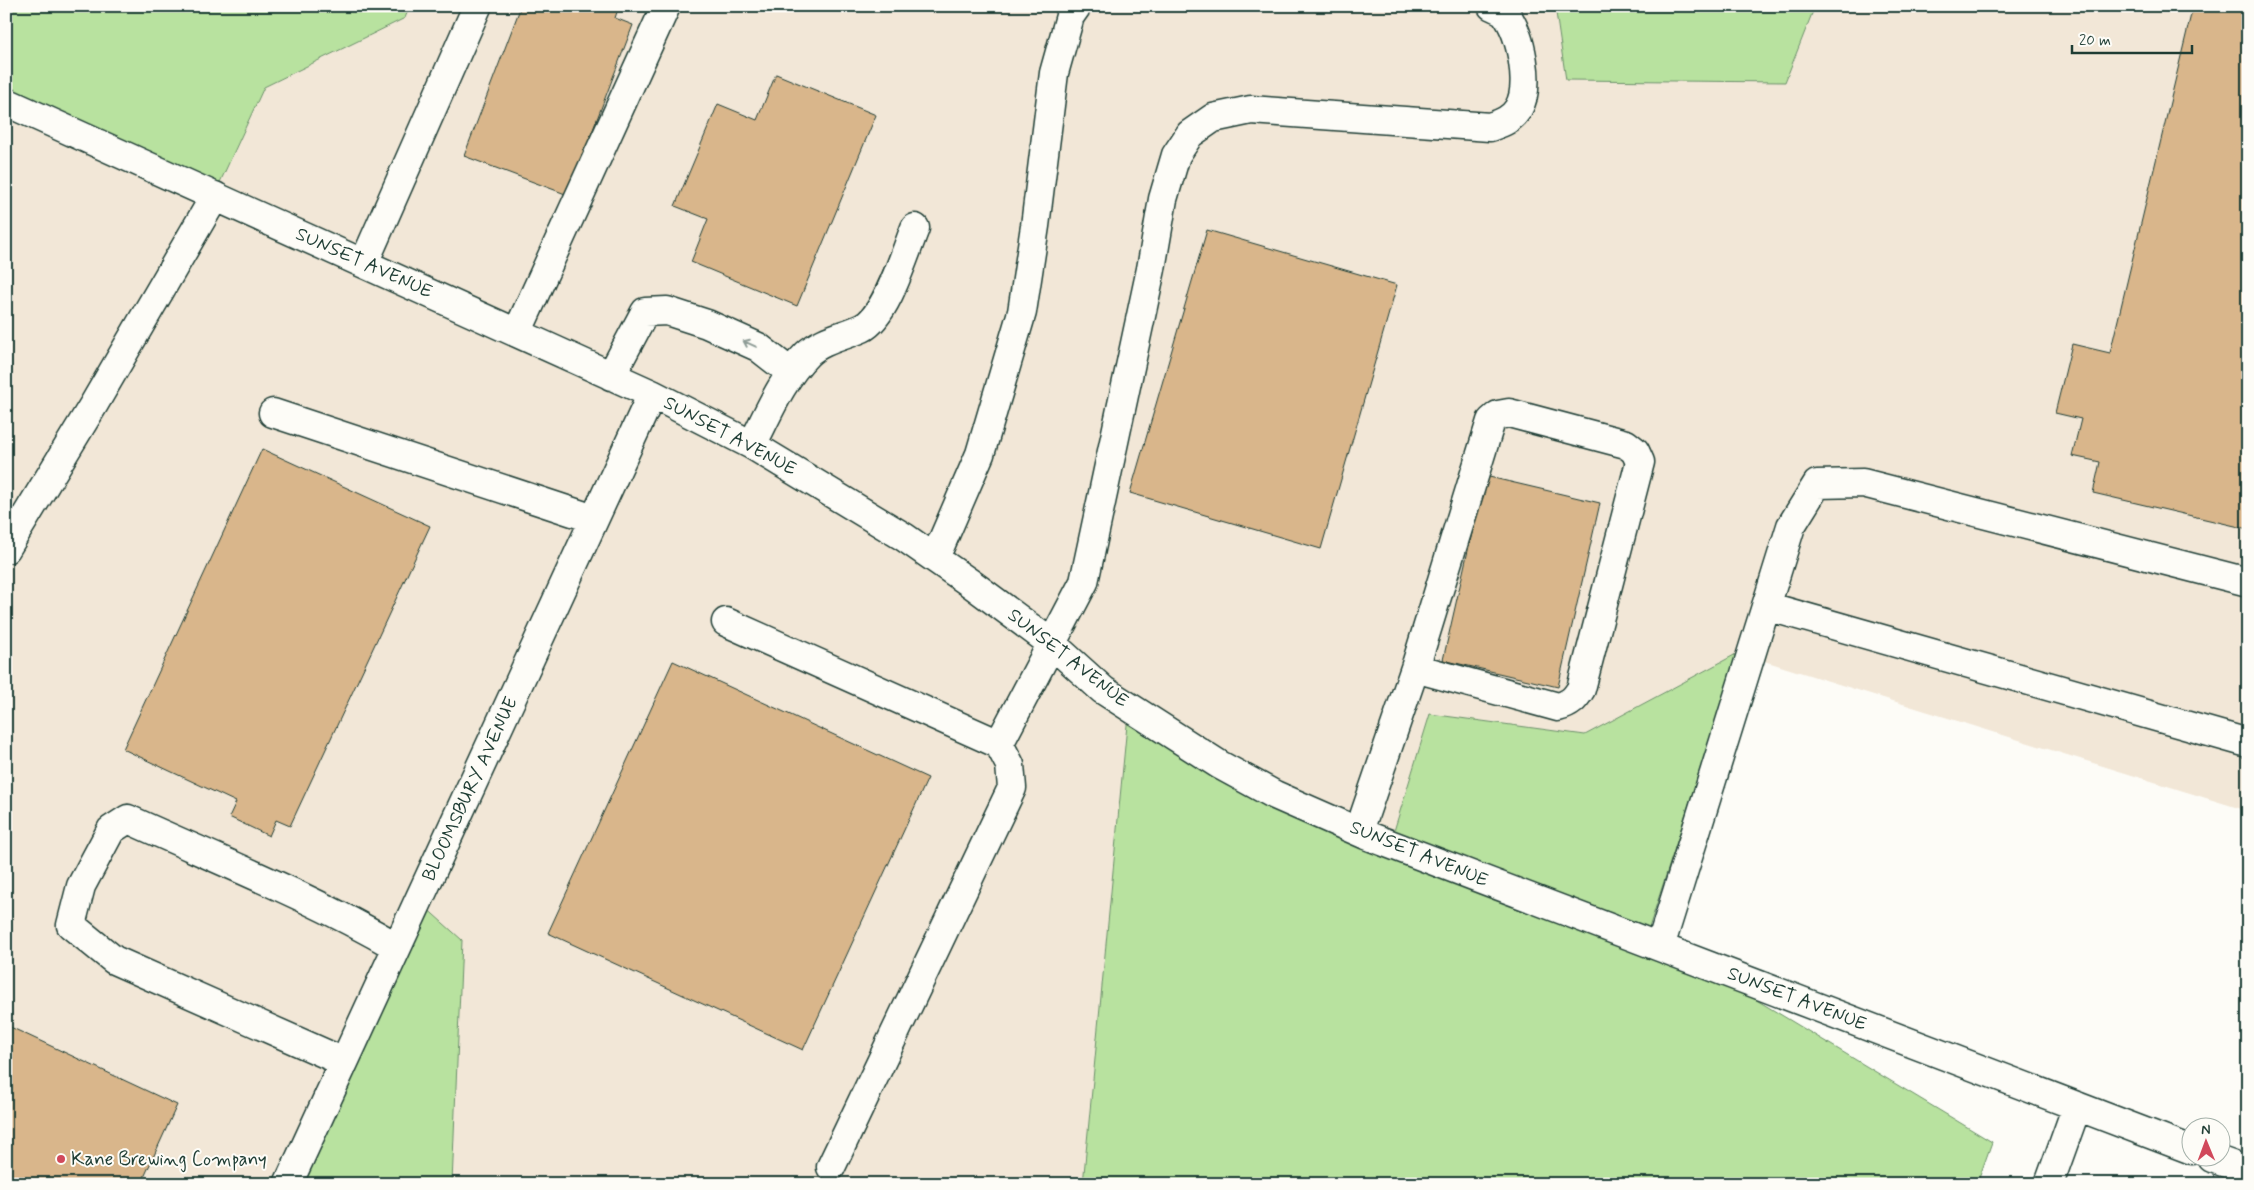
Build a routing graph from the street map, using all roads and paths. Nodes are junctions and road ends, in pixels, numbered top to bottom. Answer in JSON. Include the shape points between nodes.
{"nodes":[{"id":1,"x":666,"y":6,"type":"edge"},
{"id":2,"x":1076,"y":6,"type":"edge"},
{"id":3,"x":1492,"y":6,"type":"edge"},
{"id":4,"x":477,"y":8,"type":"dead end"},
{"id":5,"x":6,"y":102,"type":"edge"},
{"id":6,"x":215,"y":196,"type":"junction"},
{"id":7,"x":914,"y":228,"type":"dead end"},
{"id":8,"x":364,"y":263,"type":"junction"},
{"id":9,"x":517,"y":333,"type":"junction"},
{"id":10,"x":790,"y":372,"type":"junction"},
{"id":11,"x":610,"y":376,"type":"junction"},
{"id":12,"x":652,"y":394,"type":"junction"},
{"id":13,"x":272,"y":413,"type":"dead end"},
{"id":14,"x":752,"y":445,"type":"junction"},
{"id":15,"x":594,"y":519,"type":"junction"},
{"id":16,"x":6,"y":549,"type":"edge"},
{"id":17,"x":935,"y":558,"type":"junction"},
{"id":18,"x":2248,"y":582,"type":"edge"},
{"id":19,"x":1766,"y":606,"type":"junction"},
{"id":20,"x":726,"y":622,"type":"dead end"},
{"id":21,"x":1051,"y":643,"type":"junction"},
{"id":22,"x":1415,"y":668,"type":"junction"},
{"id":23,"x":2248,"y":743,"type":"edge"},
{"id":24,"x":999,"y":744,"type":"junction"},
{"id":25,"x":1359,"y":831,"type":"junction"},
{"id":26,"x":1660,"y":947,"type":"junction"},
{"id":27,"x":397,"y":948,"type":"junction"},
{"id":28,"x":344,"y":1062,"type":"junction"},
{"id":29,"x":2077,"y":1106,"type":"junction"},
{"id":30,"x":2182,"y":1146,"type":"edge"},
{"id":31,"x":2232,"y":1165,"type":"edge"},
{"id":32,"x":831,"y":1167,"type":"dead end"},
{"id":33,"x":2248,"y":1171,"type":"edge"},
{"id":34,"x":288,"y":1184,"type":"edge"},
{"id":35,"x":2049,"y":1184,"type":"edge"}],
"edges":[{"from":1,"to":9,"type":"street"},
{"from":2,"to":17,"type":"street","via":[[1070,16],[1054,73],[1022,312],[980,454]]},
{"from":3,"to":21,"type":"street","via":[[1504,12],[1521,45],[1524,82],[1519,108],[1509,119],[1490,127],[1251,110],[1214,118],[1190,134],[1176,155],[1163,200],[1084,582]]},
{"from":4,"to":8,"type":"street"},
{"from":5,"to":6,"type":"street","name":"SUNSET AVENUE"},
{"from":6,"to":8,"type":"street","name":"SUNSET AVENUE"},
{"from":6,"to":16,"type":"street"},
{"from":7,"to":10,"type":"street","via":[[888,298],[864,327],[809,352]]},
{"from":8,"to":9,"type":"street","name":"SUNSET AVENUE"},
{"from":9,"to":11,"type":"street","name":"SUNSET AVENUE"},
{"from":10,"to":11,"type":"street","one_way":true,"via":[[758,347],[707,324],[667,311],[645,312]]},
{"from":10,"to":14,"type":"street"},
{"from":11,"to":12,"type":"street","name":"SUNSET AVENUE"},
{"from":12,"to":14,"type":"street","name":"SUNSET AVENUE"},
{"from":12,"to":15,"type":"street","name":"BLOOMSBURY AVENUE"},
{"from":13,"to":15,"type":"street"},
{"from":14,"to":17,"type":"street","name":"SUNSET AVENUE"},
{"from":15,"to":27,"type":"street","name":"BLOOMSBURY AVENUE"},
{"from":17,"to":21,"type":"street","name":"SUNSET AVENUE"},
{"from":18,"to":19,"type":"street","via":[[1862,483],[1816,484],[1791,526]]},
{"from":19,"to":23,"type":"street"},
{"from":19,"to":26,"type":"street"},
{"from":20,"to":24,"type":"street"},
{"from":21,"to":24,"type":"street"},
{"from":21,"to":25,"type":"street","name":"SUNSET AVENUE","via":[[1103,690],[1220,765],[1275,795]]},
{"from":22,"to":22,"type":"street","via":[[1491,421],[1498,415],[1509,413],[1626,444],[1635,451],[1640,462],[1581,689],[1575,699],[1558,707]]},
{"from":22,"to":25,"type":"street"},
{"from":24,"to":32,"type":"street","via":[[1010,765],[1012,788]]},
{"from":25,"to":26,"type":"street","name":"SUNSET AVENUE"},
{"from":26,"to":29,"type":"street","name":"SUNSET AVENUE"},
{"from":27,"to":28,"type":"street","name":"BLOOMSBURY AVENUE"},
{"from":27,"to":28,"type":"street","via":[[370,932],[128,820],[111,830],[80,886],[72,925],[114,960]]},
{"from":28,"to":34,"type":"street","name":"BLOOMSBURY AVENUE"},
{"from":29,"to":30,"type":"street","name":"SUNSET AVENUE"},
{"from":29,"to":35,"type":"street"},
{"from":31,"to":33,"type":"street"}]}
